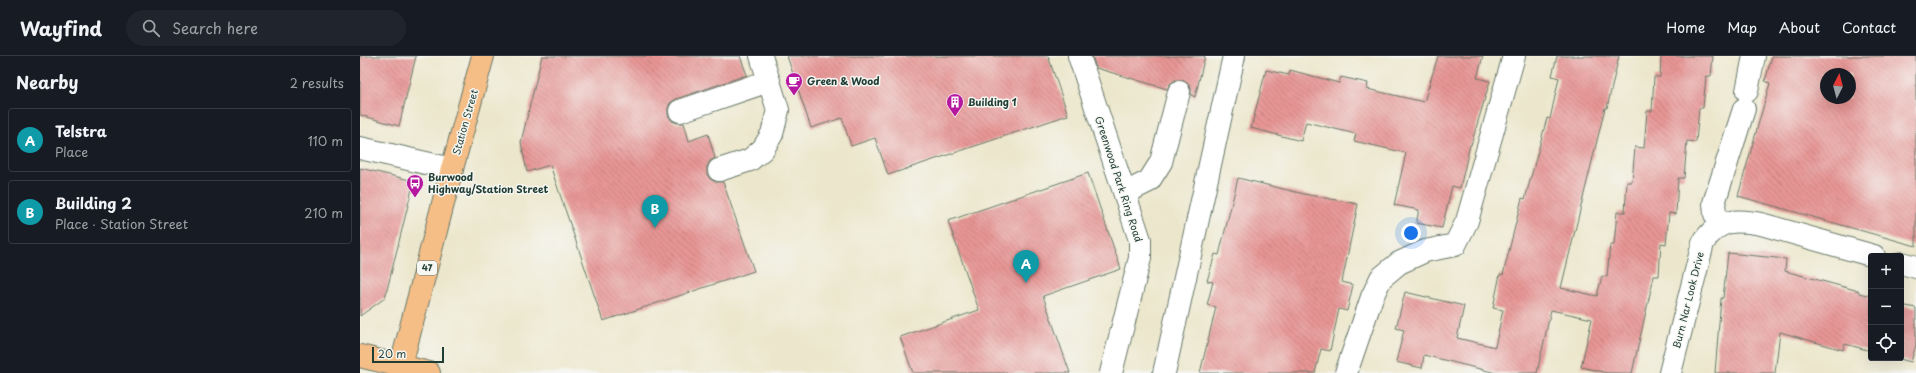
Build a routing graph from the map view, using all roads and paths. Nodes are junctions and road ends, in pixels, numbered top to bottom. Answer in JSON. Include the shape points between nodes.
{"nodes":[{"id":1,"x":483,"y":56,"type":"edge"},
{"id":2,"x":761,"y":56,"type":"edge"},
{"id":3,"x":1079,"y":56,"type":"edge"},
{"id":4,"x":1234,"y":56,"type":"edge"},
{"id":5,"x":1514,"y":56,"type":"edge"},
{"id":6,"x":1754,"y":56,"type":"edge"},
{"id":7,"x":769,"y":81,"type":"junction"},
{"id":8,"x":1179,"y":92,"type":"dead end"},
{"id":9,"x":680,"y":111,"type":"dead end"},
{"id":10,"x":360,"y":148,"type":"edge"},
{"id":11,"x":452,"y":169,"type":"junction"},
{"id":12,"x":720,"y":170,"type":"dead end"},
{"id":13,"x":1125,"y":193,"type":"junction"},
{"id":14,"x":1720,"y":225,"type":"junction"},
{"id":15,"x":1868,"y":254,"type":"edge"},
{"id":16,"x":1904,"y":264,"type":"edge"},
{"id":17,"x":1916,"y":268,"type":"edge"},
{"id":18,"x":360,"y":356,"type":"edge"},
{"id":19,"x":400,"y":370,"type":"edge"},
{"id":20,"x":428,"y":373,"type":"edge"},
{"id":21,"x":1111,"y":373,"type":"edge"},
{"id":22,"x":1164,"y":373,"type":"edge"},
{"id":23,"x":1346,"y":373,"type":"edge"},
{"id":24,"x":1670,"y":373,"type":"edge"}],
"edges":[{"from":1,"to":11,"type":"main road","name":"Station Street","number":"47"},
{"from":2,"to":7,"type":"street"},
{"from":3,"to":13,"type":"street","name":"Greenwood Park Ring Road"},
{"from":4,"to":22,"type":"street"},
{"from":5,"to":23,"type":"street","via":[[1467,221],[1455,245],[1426,251],[1399,263],[1381,278]]},
{"from":6,"to":14,"type":"street","via":[[1745,100],[1714,203]]},
{"from":7,"to":9,"type":"street"},
{"from":7,"to":12,"type":"street","via":[[778,110],[764,149],[750,160]]},
{"from":8,"to":13,"type":"street","via":[[1161,162],[1149,181]]},
{"from":10,"to":11,"type":"street"},
{"from":11,"to":19,"type":"main road","name":"Station Street","number":"47"},
{"from":13,"to":21,"type":"street","name":"Greenwood Park Ring Road","via":[[1140,240],[1140,258]]},
{"from":14,"to":15,"type":"street","via":[[1732,221],[1745,221]]},
{"from":14,"to":24,"type":"street","name":"Burn Nar Look Drive","via":[[1709,233],[1703,243]]},
{"from":16,"to":17,"type":"street"},
{"from":18,"to":19,"type":"main road"},
{"from":19,"to":20,"type":"main road"}]}
